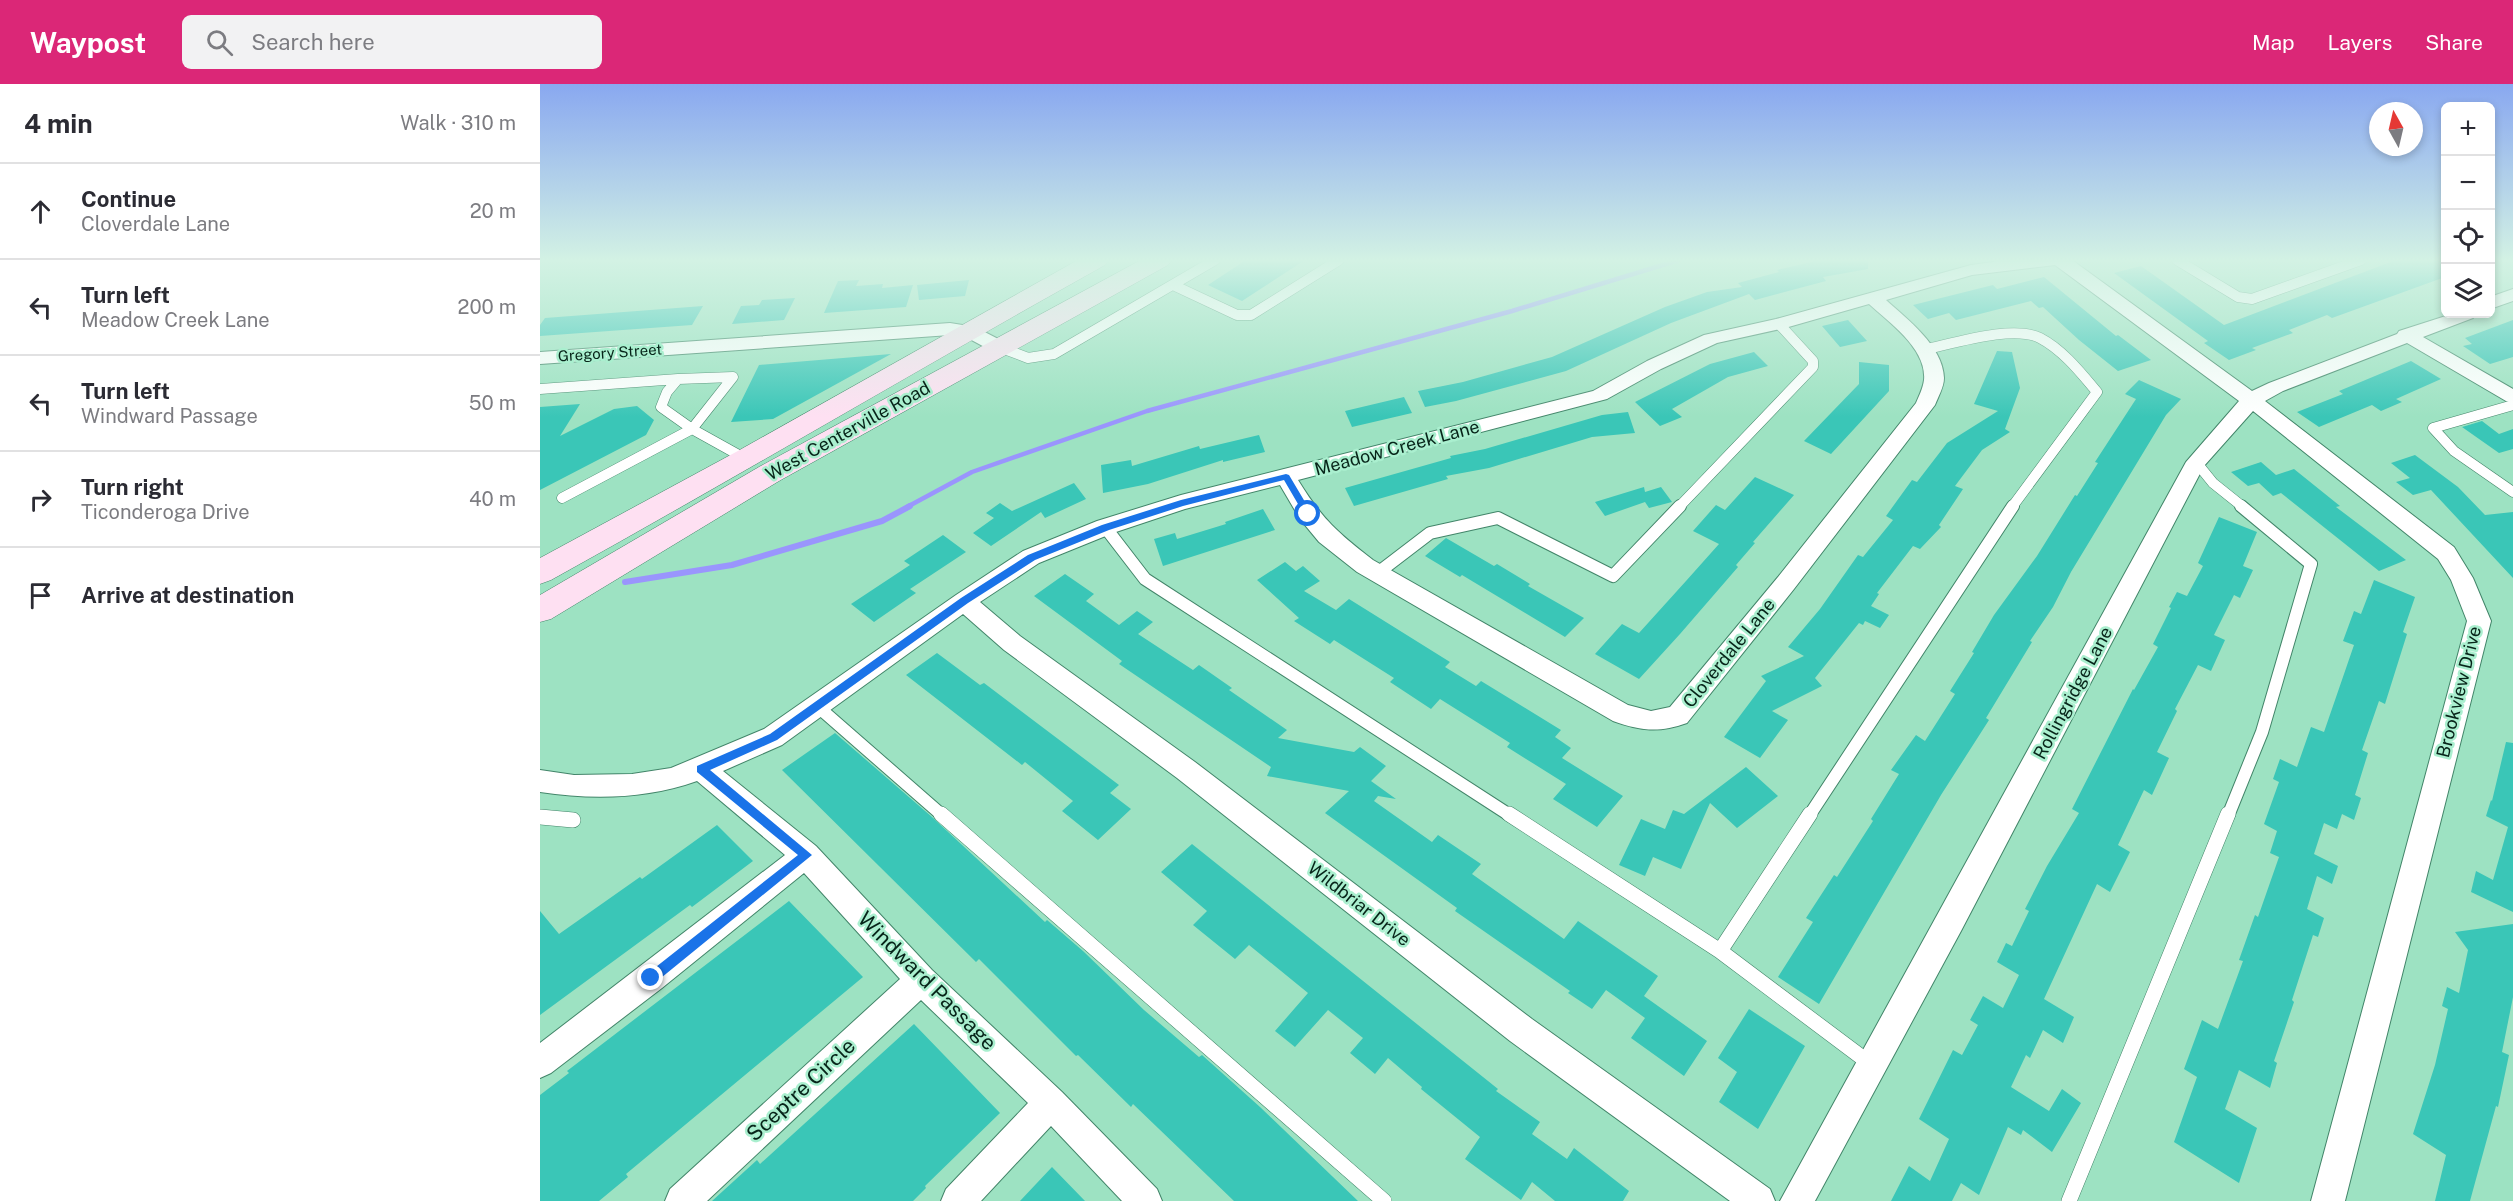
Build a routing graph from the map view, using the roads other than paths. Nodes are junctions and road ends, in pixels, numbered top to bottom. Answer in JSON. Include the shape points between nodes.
{"nodes":[{"id":1,"x":1003,"y":312,"type":"edge"},
{"id":2,"x":1064,"y":312,"type":"edge"},
{"id":3,"x":1126,"y":312,"type":"edge"},
{"id":4,"x":1231,"y":312,"type":"edge"},
{"id":5,"x":1256,"y":312,"type":"edge"},
{"id":6,"x":1822,"y":312,"type":"edge"},
{"id":7,"x":1888,"y":312,"type":"edge"},
{"id":8,"x":2130,"y":312,"type":"edge"},
{"id":9,"x":2455,"y":318,"type":"edge"},
{"id":10,"x":1779,"y":324,"type":"junction"},
{"id":11,"x":968,"y":331,"type":"junction"},
{"id":12,"x":2406,"y":335,"type":"junction"},
{"id":13,"x":999,"y":347,"type":"junction"},
{"id":14,"x":1922,"y":350,"type":"junction"},
{"id":15,"x":540,"y":358,"type":"edge"},
{"id":16,"x":678,"y":379,"type":"junction"},
{"id":17,"x":540,"y":389,"type":"edge"},
{"id":18,"x":2513,"y":397,"type":"edge"},
{"id":19,"x":2251,"y":400,"type":"junction"},
{"id":20,"x":2513,"y":405,"type":"edge"},
{"id":21,"x":692,"y":429,"type":"junction"},
{"id":22,"x":2196,"y":462,"type":"junction"},
{"id":23,"x":757,"y":467,"type":"junction"},
{"id":24,"x":1286,"y":477,"type":"junction"},
{"id":25,"x":2513,"y":492,"type":"edge"},
{"id":26,"x":562,"y":498,"type":"dead end"},
{"id":27,"x":1105,"y":527,"type":"junction"},
{"id":28,"x":540,"y":572,"type":"edge"},
{"id":29,"x":1379,"y":572,"type":"junction"},
{"id":30,"x":964,"y":601,"type":"junction"},
{"id":31,"x":540,"y":610,"type":"edge"},
{"id":32,"x":816,"y":705,"type":"junction"},
{"id":33,"x":701,"y":769,"type":"junction"},
{"id":34,"x":540,"y":781,"type":"edge"},
{"id":35,"x":540,"y":817,"type":"edge"},
{"id":36,"x":573,"y":820,"type":"dead end"},
{"id":37,"x":807,"y":855,"type":"junction"},
{"id":38,"x":1720,"y":951,"type":"junction"},
{"id":39,"x":921,"y":980,"type":"junction"},
{"id":40,"x":540,"y":1062,"type":"edge"},
{"id":41,"x":1872,"y":1065,"type":"junction"},
{"id":42,"x":1051,"y":1103,"type":"junction"},
{"id":43,"x":682,"y":1201,"type":"edge"},
{"id":44,"x":958,"y":1201,"type":"edge"},
{"id":45,"x":1145,"y":1201,"type":"edge"},
{"id":46,"x":1383,"y":1201,"type":"edge"},
{"id":47,"x":1758,"y":1201,"type":"edge"},
{"id":48,"x":1797,"y":1201,"type":"edge"},
{"id":49,"x":2069,"y":1201,"type":"edge"},
{"id":50,"x":2328,"y":1201,"type":"edge"}],
"edges":[{"from":1,"to":11,"type":"main road","name":"West Centerville Road"},
{"from":2,"to":13,"type":"main road","name":"West Centerville Road"},
{"from":3,"to":13,"type":"lane","via":[[1054,354],[1028,358]]},
{"from":4,"to":5,"type":"lane"},
{"from":6,"to":10,"type":"street","name":"Meadow Creek Lane"},
{"from":7,"to":14,"type":"street","name":"Cloverdale Lane"},
{"from":8,"to":19,"type":"street","name":"Brookview Drive"},
{"from":9,"to":12,"type":"street","name":"Rollingridge Lane"},
{"from":10,"to":24,"type":"street","name":"Meadow Creek Lane","via":[[1711,339],[1600,395]]},
{"from":10,"to":29,"type":"lane","via":[[1813,361],[1813,367],[1613,576],[1498,518],[1430,533]]},
{"from":11,"to":13,"type":"street","name":"Gregory Street"},
{"from":11,"to":15,"type":"street","name":"Gregory Street","via":[[950,329]]},
{"from":11,"to":23,"type":"main road","name":"West Centerville Road"},
{"from":12,"to":18,"type":"street"},
{"from":12,"to":19,"type":"street","name":"Rollingridge Lane"},
{"from":13,"to":23,"type":"main road","name":"West Centerville Road"},
{"from":14,"to":29,"type":"street","name":"Cloverdale Lane","via":[[1934,379],[1925,405],[1678,716],[1651,721],[1622,714]]},
{"from":14,"to":38,"type":"lane","via":[[2009,334],[2034,334],[2078,369],[2097,392],[2027,484]]},
{"from":16,"to":17,"type":"lane"},
{"from":16,"to":21,"type":"lane","via":[[662,407]]},
{"from":16,"to":21,"type":"lane","via":[[733,377]]},
{"from":19,"to":22,"type":"street","name":"Rollingridge Lane"},
{"from":19,"to":50,"type":"street","name":"Brookview Drive","via":[[2446,553],[2462,578],[2479,621]]},
{"from":20,"to":25,"type":"lane","via":[[2433,428],[2454,451]]},
{"from":21,"to":23,"type":"lane"},
{"from":21,"to":26,"type":"lane"},
{"from":22,"to":41,"type":"street","name":"Rollingridge Lane"},
{"from":22,"to":49,"type":"lane","via":[[2213,483],[2311,564],[2262,732]]},
{"from":23,"to":28,"type":"main road","name":"West Centerville Road"},
{"from":23,"to":31,"type":"main road","name":"West Centerville Road"},
{"from":24,"to":27,"type":"street","name":"Meadow Creek Lane"},
{"from":24,"to":29,"type":"street","name":"Cloverdale Lane","via":[[1326,536]]},
{"from":27,"to":30,"type":"street","name":"Meadow Creek Lane","via":[[1031,557]]},
{"from":27,"to":38,"type":"lane","via":[[1145,579]]},
{"from":30,"to":32,"type":"street","name":"Meadow Creek Lane"},
{"from":30,"to":47,"type":"street","name":"Wildbriar Drive","via":[[1012,643],[1186,770],[1521,1030]]},
{"from":32,"to":33,"type":"street","name":"Meadow Creek Lane","via":[[773,737]]},
{"from":32,"to":46,"type":"lane"},
{"from":33,"to":34,"type":"street","name":"Meadow Creek Lane","via":[[632,785],[574,786]]},
{"from":33,"to":37,"type":"street","name":"Windward Passage"},
{"from":35,"to":36,"type":"lane"},
{"from":37,"to":39,"type":"street","name":"Windward Passage"},
{"from":37,"to":40,"type":"street"},
{"from":38,"to":41,"type":"lane"},
{"from":39,"to":42,"type":"street","name":"Windward Passage"},
{"from":39,"to":43,"type":"street","name":"Sceptre Circle"},
{"from":41,"to":48,"type":"street","name":"Rollingridge Lane"},
{"from":42,"to":44,"type":"street"},
{"from":42,"to":45,"type":"street","name":"Windward Passage"}]}
